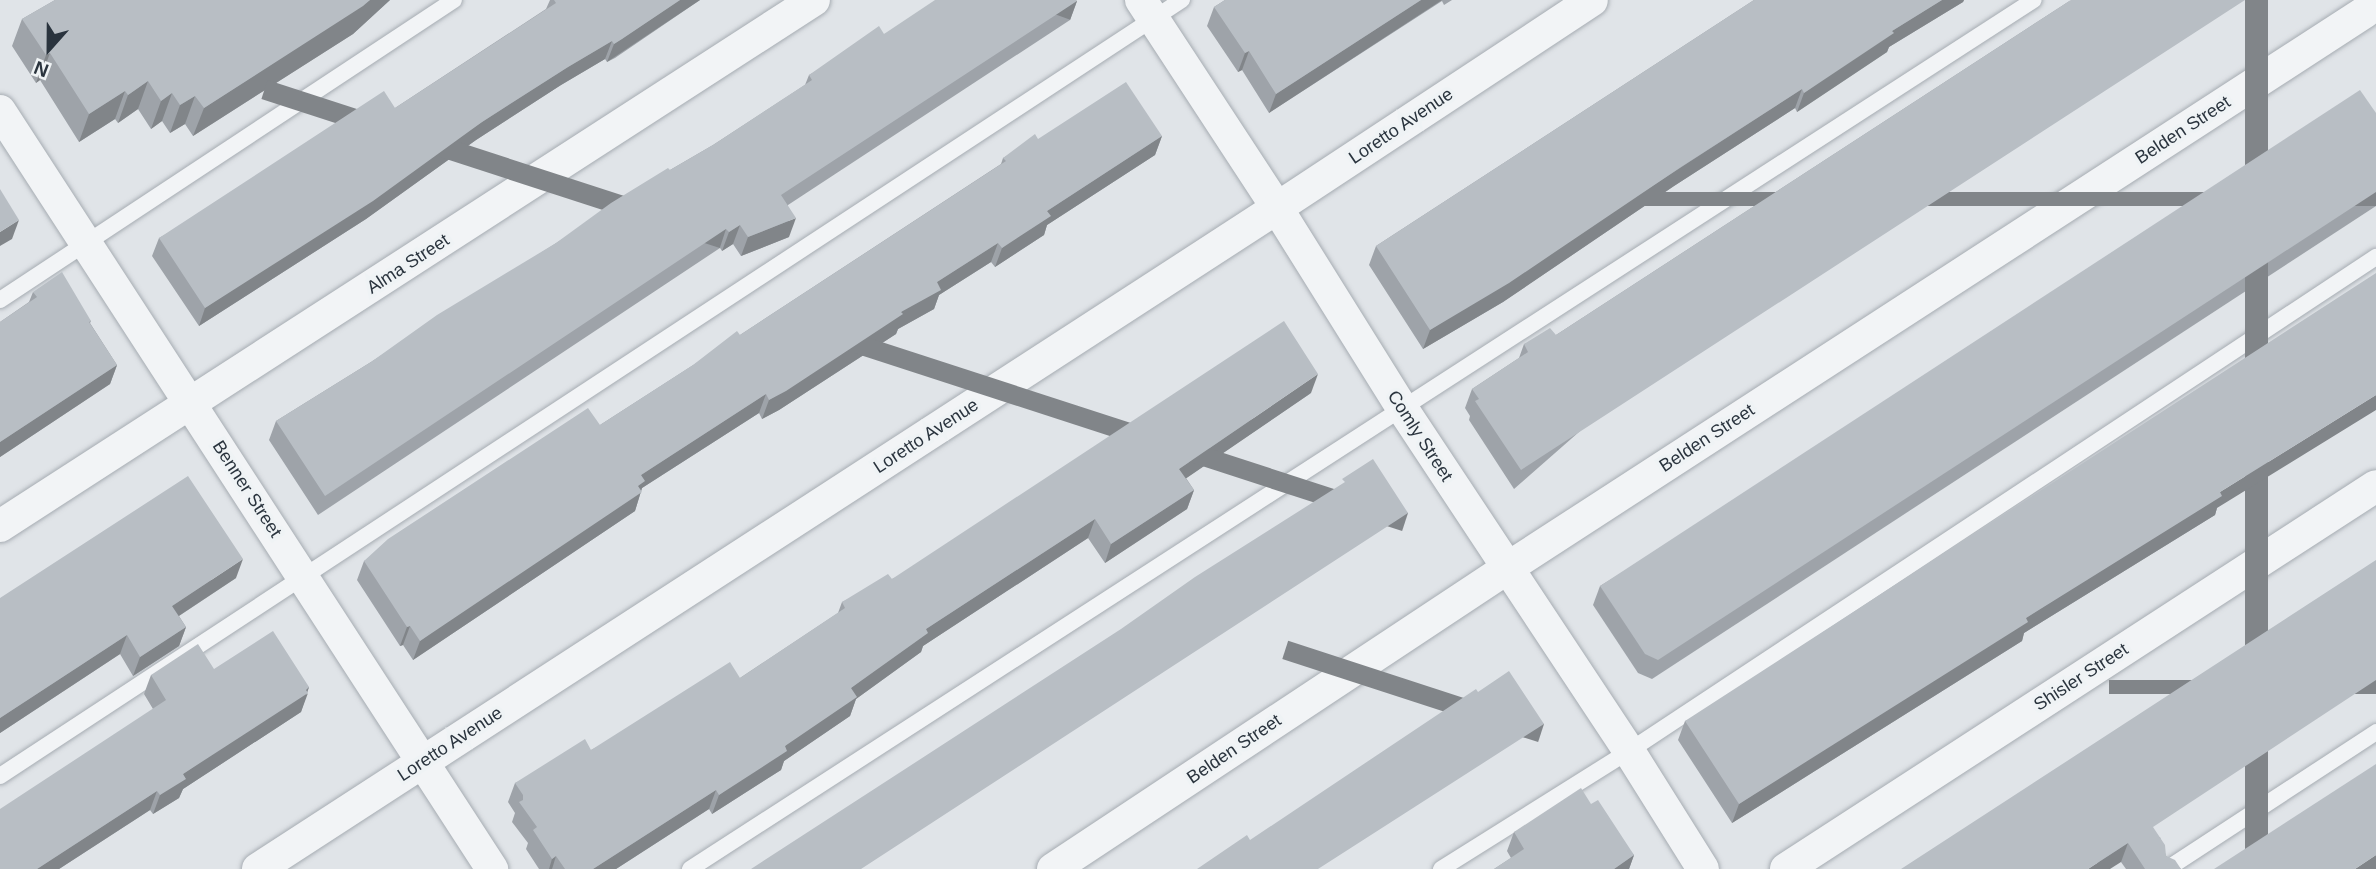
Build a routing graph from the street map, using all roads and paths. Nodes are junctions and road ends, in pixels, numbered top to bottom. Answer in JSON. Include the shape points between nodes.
{"nodes":[{"id":1,"x":454,"y":0,"type":"edge"},
{"id":2,"x":814,"y":0,"type":"edge"},
{"id":3,"x":1182,"y":0,"type":"edge"},
{"id":4,"x":1592,"y":0,"type":"edge"},
{"id":5,"x":2034,"y":0,"type":"edge"},
{"id":6,"x":1147,"y":9,"type":"edge"},
{"id":7,"x":2366,"y":14,"type":"edge"},
{"id":8,"x":0,"y":110,"type":"edge"},
{"id":9,"x":1277,"y":208,"type":"junction"},
{"id":10,"x":85,"y":243,"type":"junction"},
{"id":11,"x":2376,"y":257,"type":"edge"},
{"id":12,"x":0,"y":300,"type":"edge"},
{"id":13,"x":190,"y":402,"type":"junction"},
{"id":14,"x":1402,"y":408,"type":"junction"},
{"id":15,"x":2376,"y":486,"type":"edge"},
{"id":16,"x":0,"y":526,"type":"edge"},
{"id":17,"x":1506,"y":569,"type":"junction"},
{"id":18,"x":303,"y":576,"type":"junction"},
{"id":19,"x":2376,"y":732,"type":"edge"},
{"id":20,"x":1629,"y":751,"type":"junction"},
{"id":21,"x":423,"y":762,"type":"junction"},
{"id":22,"x":0,"y":776,"type":"edge"},
{"id":23,"x":258,"y":869,"type":"edge"},
{"id":24,"x":492,"y":869,"type":"edge"},
{"id":25,"x":690,"y":869,"type":"edge"},
{"id":26,"x":1053,"y":869,"type":"edge"},
{"id":27,"x":1441,"y":869,"type":"edge"},
{"id":28,"x":1703,"y":869,"type":"edge"},
{"id":29,"x":1786,"y":869,"type":"edge"},
{"id":30,"x":2167,"y":869,"type":"edge"}],
"edges":[{"from":1,"to":10,"type":"lane"},
{"from":2,"to":13,"type":"street","name":"Alma Street"},
{"from":3,"to":6,"type":"lane"},
{"from":4,"to":9,"type":"street","name":"Loretto Avenue"},
{"from":5,"to":14,"type":"lane"},
{"from":6,"to":9,"type":"street","name":"Comly Street"},
{"from":6,"to":18,"type":"lane"},
{"from":7,"to":17,"type":"street","name":"Belden Street"},
{"from":8,"to":10,"type":"street","name":"Benner Street"},
{"from":9,"to":14,"type":"street","name":"Comly Street"},
{"from":9,"to":21,"type":"street","name":"Loretto Avenue"},
{"from":10,"to":12,"type":"lane"},
{"from":10,"to":13,"type":"street","name":"Benner Street"},
{"from":11,"to":20,"type":"lane"},
{"from":13,"to":16,"type":"street","name":"Alma Street"},
{"from":13,"to":18,"type":"street","name":"Benner Street"},
{"from":14,"to":17,"type":"street","name":"Comly Street"},
{"from":14,"to":25,"type":"lane"},
{"from":15,"to":29,"type":"street","name":"Shisler Street"},
{"from":17,"to":20,"type":"street","name":"Comly Street"},
{"from":17,"to":26,"type":"street","name":"Belden Street"},
{"from":18,"to":21,"type":"street","name":"Benner Street"},
{"from":18,"to":22,"type":"lane"},
{"from":19,"to":30,"type":"lane"},
{"from":20,"to":27,"type":"lane"},
{"from":20,"to":28,"type":"street","name":"Comly Street"},
{"from":21,"to":23,"type":"street","name":"Loretto Avenue"},
{"from":21,"to":24,"type":"street","name":"Benner Street"}]}
